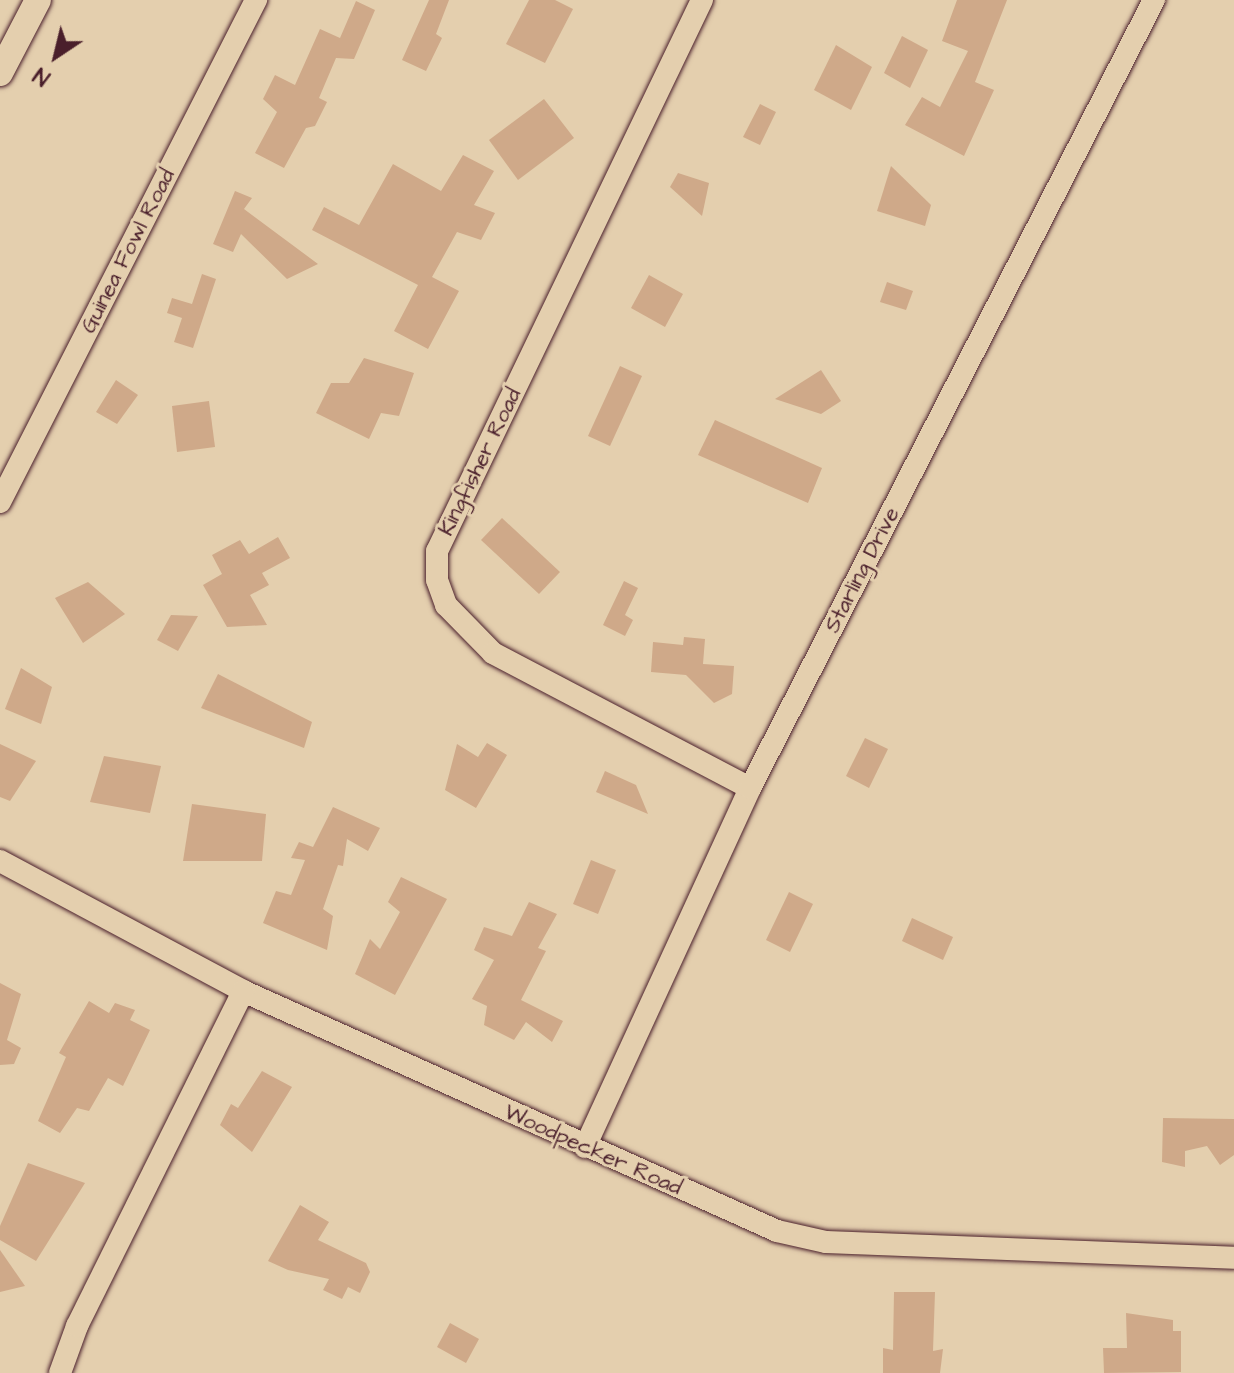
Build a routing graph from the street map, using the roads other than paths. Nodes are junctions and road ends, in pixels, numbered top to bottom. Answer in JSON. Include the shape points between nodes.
{"nodes":[{"id":1,"x":38,"y":0,"type":"edge"},
{"id":2,"x":256,"y":0,"type":"edge"},
{"id":3,"x":702,"y":0,"type":"edge"},
{"id":4,"x":1154,"y":0,"type":"edge"},
{"id":5,"x":0,"y":73,"type":"edge"},
{"id":6,"x":0,"y":502,"type":"edge"},
{"id":7,"x":750,"y":788,"type":"junction"},
{"id":8,"x":0,"y":861,"type":"edge"},
{"id":9,"x":243,"y":991,"type":"junction"},
{"id":10,"x":585,"y":1147,"type":"junction"},
{"id":11,"x":1234,"y":1258,"type":"edge"},
{"id":12,"x":60,"y":1373,"type":"edge"}],
"edges":[{"from":1,"to":5,"type":"street"},
{"from":2,"to":6,"type":"street","name":"Guinea Fowl Road"},
{"from":3,"to":7,"type":"street","name":"Kingfisher Road","via":[[437,551],[437,580],[446,605],[493,653]]},
{"from":4,"to":7,"type":"street","name":"Starling Drive"},
{"from":7,"to":10,"type":"street","name":"Starling Drive"},
{"from":8,"to":9,"type":"street","name":"Woodpecker Road"},
{"from":9,"to":10,"type":"street","name":"Woodpecker Road"},
{"from":9,"to":12,"type":"street","via":[[77,1326]]},
{"from":10,"to":11,"type":"street","name":"Woodpecker Road","via":[[777,1231],[817,1240]]}]}
